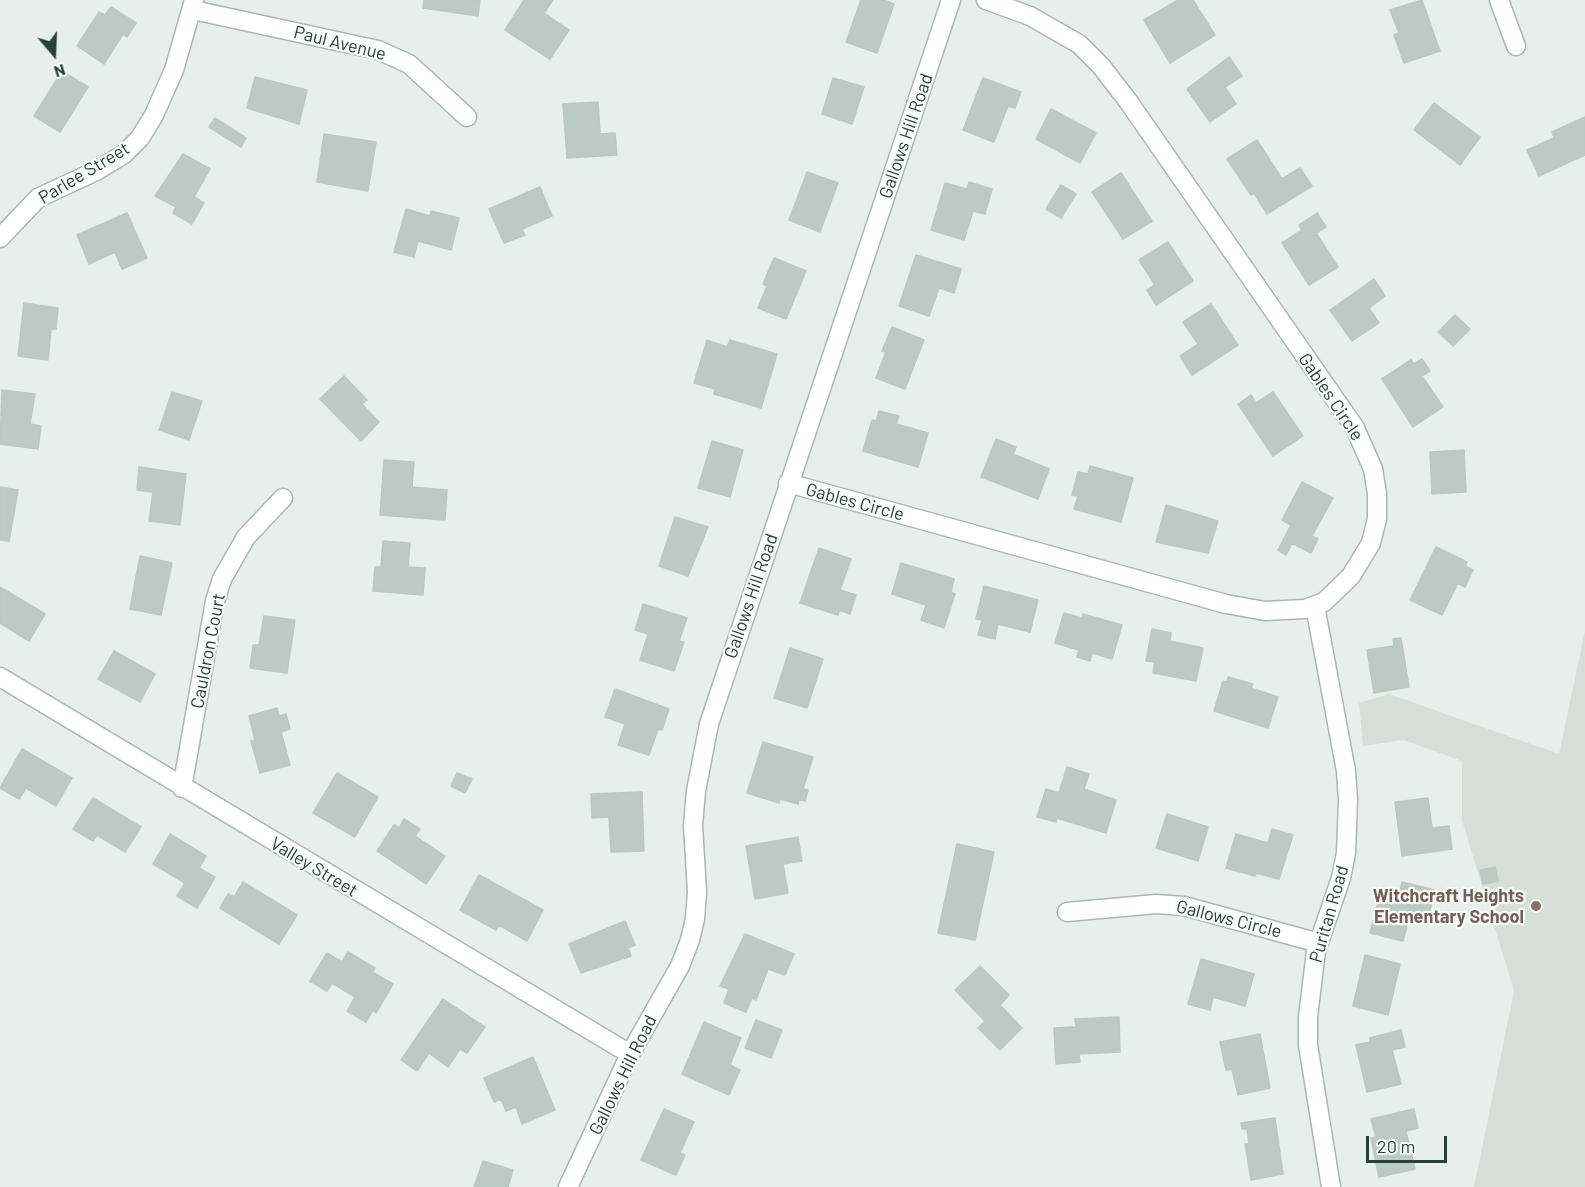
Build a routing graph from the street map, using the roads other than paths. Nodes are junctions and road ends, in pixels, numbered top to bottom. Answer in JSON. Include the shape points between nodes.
{"nodes":[{"id":1,"x":951,"y":0,"type":"edge"},
{"id":2,"x":986,"y":0,"type":"edge"},
{"id":3,"x":1499,"y":0,"type":"edge"},
{"id":4,"x":193,"y":5,"type":"edge"},
{"id":5,"x":1516,"y":46,"type":"dead end"},
{"id":6,"x":467,"y":117,"type":"dead end"},
{"id":7,"x":0,"y":238,"type":"edge"},
{"id":8,"x":788,"y":483,"type":"junction"},
{"id":9,"x":283,"y":498,"type":"dead end"},
{"id":10,"x":1315,"y":606,"type":"junction"},
{"id":11,"x":0,"y":677,"type":"edge"},
{"id":12,"x":182,"y":788,"type":"junction"},
{"id":13,"x":1067,"y":912,"type":"dead end"},
{"id":14,"x":1319,"y":943,"type":"junction"},
{"id":15,"x":630,"y":1054,"type":"junction"},
{"id":16,"x":568,"y":1187,"type":"edge"},
{"id":17,"x":1331,"y":1187,"type":"edge"}],
"edges":[{"from":1,"to":8,"type":"street","name":"Gallows Hill Road"},
{"from":2,"to":10,"type":"street","name":"Gables Circle","via":[[1054,28],[1079,44],[1101,66],[1355,428],[1376,482],[1375,532],[1351,576],[1332,596]]},
{"from":3,"to":5,"type":"street"},
{"from":4,"to":6,"type":"street","name":"Paul Avenue","via":[[378,50],[409,64]]},
{"from":4,"to":7,"type":"street","name":"Parlee Street","via":[[168,85],[140,138],[124,154],[38,198]]},
{"from":8,"to":10,"type":"street","name":"Gables Circle","via":[[1226,604],[1266,611]]},
{"from":8,"to":15,"type":"street","name":"Gallows Hill Road","via":[[709,724],[693,825],[697,892],[690,940],[680,966]]},
{"from":9,"to":12,"type":"street","name":"Cauldron Court","via":[[246,537],[222,579]]},
{"from":10,"to":14,"type":"street","name":"Puritan Road","via":[[1346,771],[1348,818],[1341,878]]},
{"from":11,"to":12,"type":"street","name":"Valley Street"},
{"from":12,"to":15,"type":"street","name":"Valley Street"},
{"from":13,"to":14,"type":"street","name":"Gallows Circle","via":[[1156,904],[1184,906]]},
{"from":14,"to":17,"type":"street","name":"Puritan Road","via":[[1310,985],[1308,1045]]},
{"from":15,"to":16,"type":"street","name":"Gallows Hill Road"}]}
